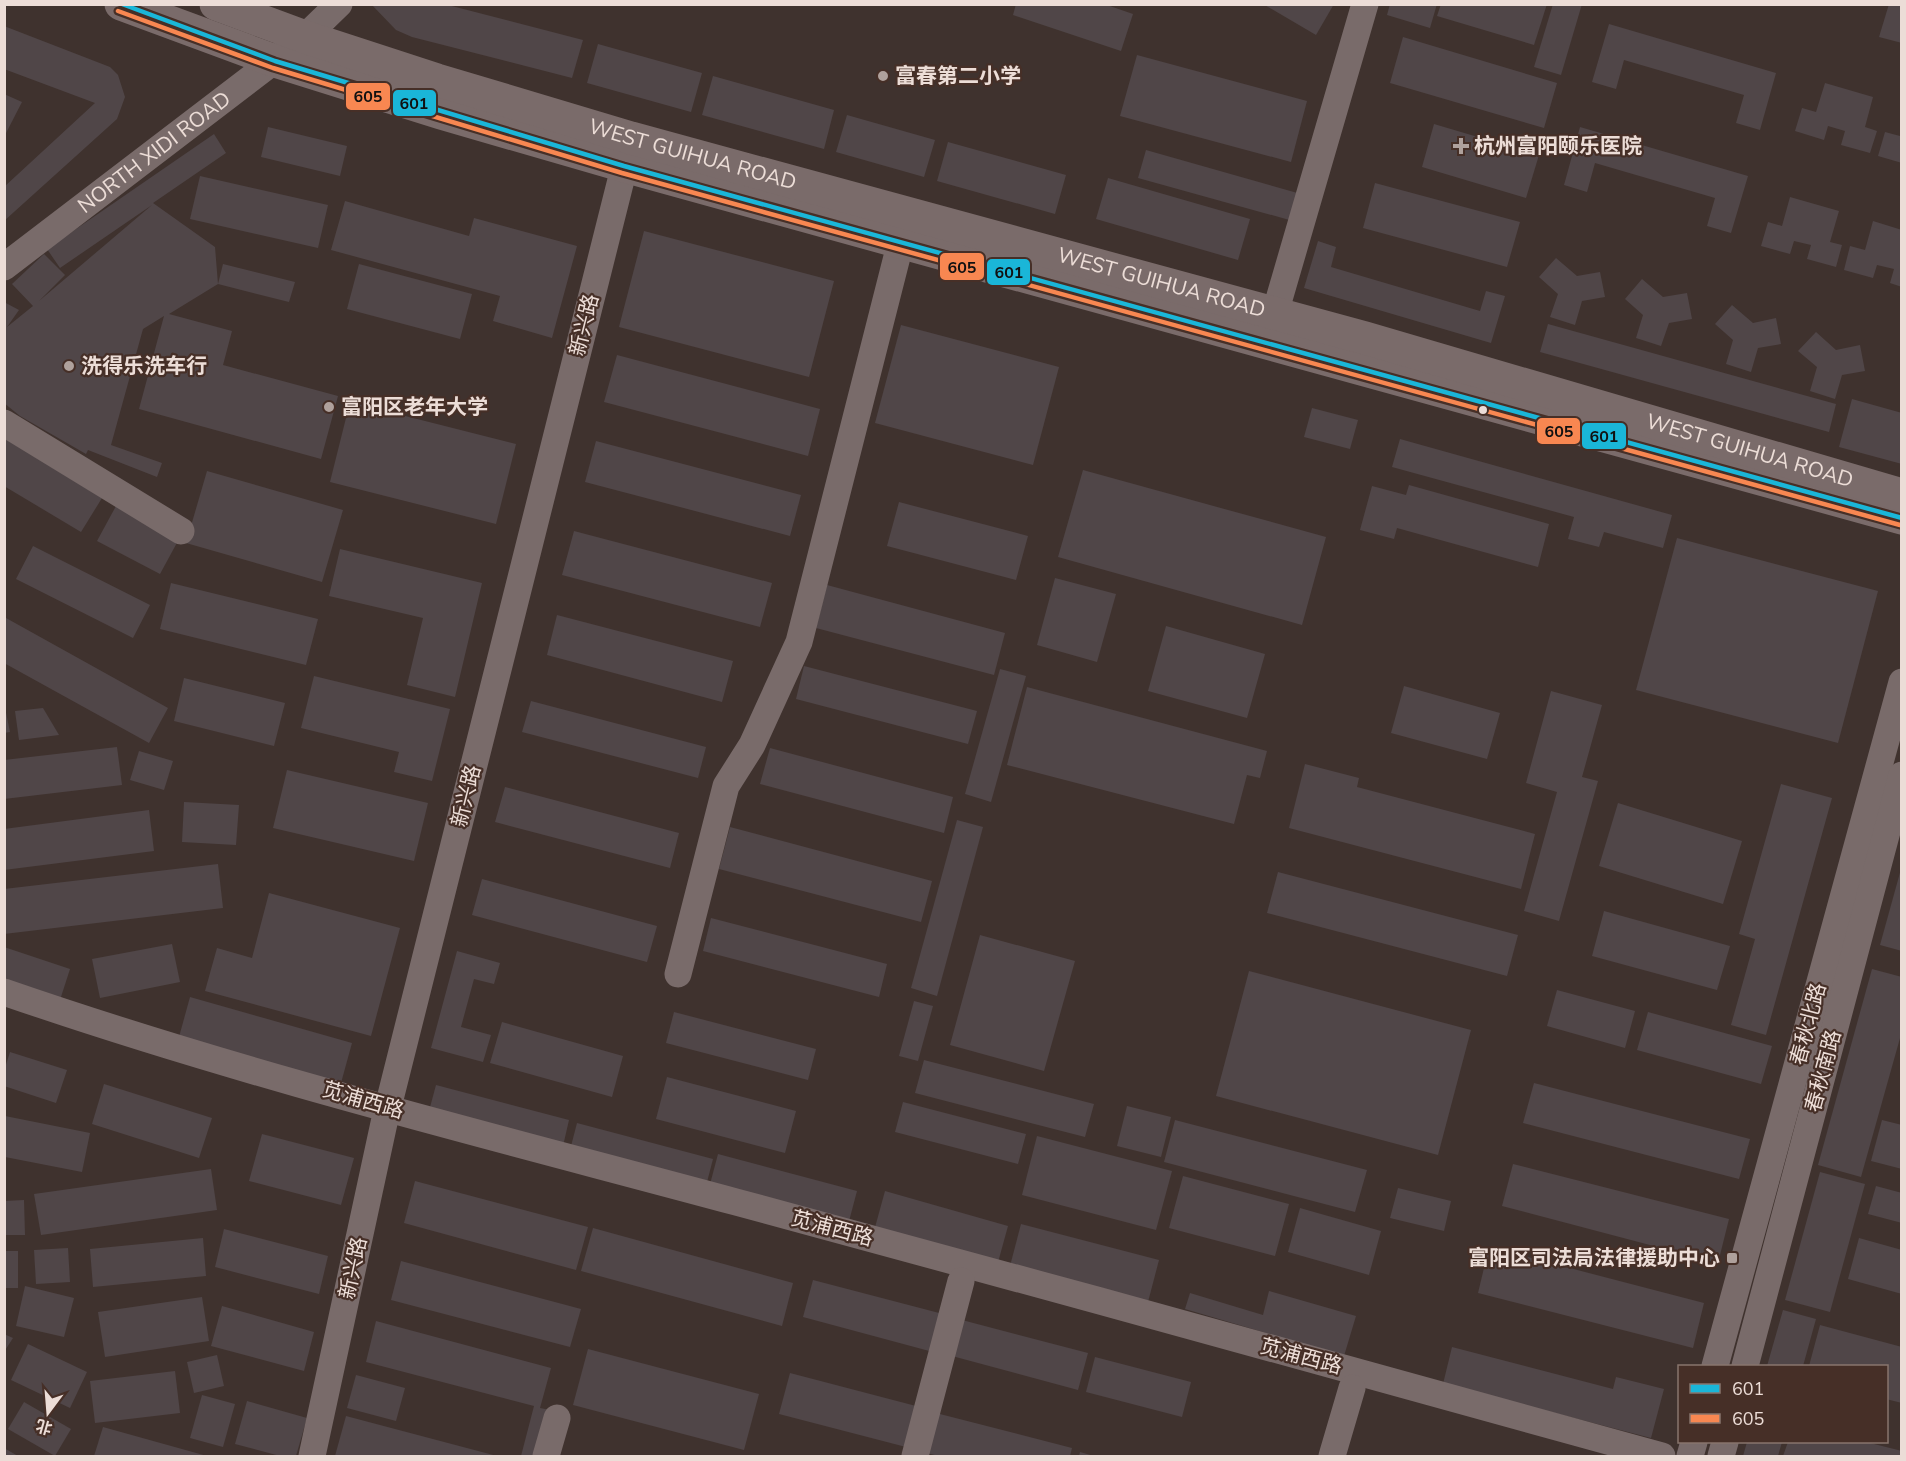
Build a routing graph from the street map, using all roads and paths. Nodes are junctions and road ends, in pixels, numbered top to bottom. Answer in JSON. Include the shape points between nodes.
{"nodes":[{"id":1,"x":121,"y":4,"type":"edge"},
{"id":2,"x":216,"y":4,"type":"edge"},
{"id":3,"x":339,"y":4,"type":"edge"},
{"id":4,"x":1365,"y":4,"type":"edge"},
{"id":5,"x":306,"y":38,"type":"junction"},
{"id":6,"x":275,"y":61,"type":"junction"},
{"id":7,"x":628,"y":152,"type":"junction"},
{"id":8,"x":902,"y":241,"type":"junction"},
{"id":9,"x":4,"y":267,"type":"edge"},
{"id":10,"x":1275,"y":313,"type":"junction"},
{"id":11,"x":4,"y":423,"type":"edge"},
{"id":12,"x":1902,"y":495,"type":"edge"},
{"id":13,"x":1902,"y":518,"type":"edge"},
{"id":14,"x":181,"y":531,"type":"dead end"},
{"id":15,"x":1902,"y":682,"type":"edge"},
{"id":16,"x":1902,"y":776,"type":"edge"},
{"id":17,"x":678,"y":974,"type":"dead end"},
{"id":18,"x":4,"y":992,"type":"edge"},
{"id":19,"x":4,"y":1010,"type":"edge"},
{"id":20,"x":386,"y":1115,"type":"junction"},
{"id":21,"x":961,"y":1281,"type":"junction"},
{"id":22,"x":1715,"y":1365,"type":"edge"},
{"id":23,"x":1745,"y":1365,"type":"edge"},
{"id":24,"x":1352,"y":1388,"type":"junction"},
{"id":25,"x":557,"y":1418,"type":"dead end"},
{"id":26,"x":312,"y":1456,"type":"edge"},
{"id":27,"x":546,"y":1456,"type":"edge"},
{"id":28,"x":915,"y":1456,"type":"edge"},
{"id":29,"x":1332,"y":1456,"type":"edge"},
{"id":30,"x":1594,"y":1456,"type":"edge"},
{"id":31,"x":1662,"y":1456,"type":"edge"}],
"edges":[{"from":1,"to":6,"type":"main road","name":"WEST GUIHUA ROAD"},
{"from":2,"to":5,"type":"main road","name":"WEST GUIHUA ROAD"},
{"from":3,"to":5,"type":"street","name":"NORTH XIDI ROAD"},
{"from":4,"to":10,"type":"street"},
{"from":5,"to":6,"type":"street","name":"NORTH XIDI ROAD"},
{"from":5,"to":7,"type":"main road","name":"WEST GUIHUA ROAD"},
{"from":6,"to":7,"type":"main road","name":"WEST GUIHUA ROAD"},
{"from":6,"to":9,"type":"street","name":"NORTH XIDI ROAD"},
{"from":7,"to":8,"type":"main road","name":"WEST GUIHUA ROAD"},
{"from":7,"to":10,"type":"main road","name":"WEST GUIHUA ROAD"},
{"from":7,"to":20,"type":"street","name":"新兴路"},
{"from":8,"to":13,"type":"main road","name":"WEST GUIHUA ROAD"},
{"from":8,"to":17,"type":"street","via":[[799,642],[752,745],[726,786]]},
{"from":10,"to":12,"type":"main road","name":"WEST GUIHUA ROAD"},
{"from":11,"to":14,"type":"street"},
{"from":15,"to":22,"type":"street","name":"春秋北路"},
{"from":16,"to":23,"type":"street","name":"春秋南路"},
{"from":18,"to":20,"type":"street","name":"苋浦西路"},
{"from":19,"to":20,"type":"street","name":"苋浦西路","via":[[124,1052]]},
{"from":20,"to":21,"type":"street","name":"苋浦西路"},
{"from":20,"to":26,"type":"street","name":"新兴路"},
{"from":20,"to":31,"type":"street","name":"苋浦西路","via":[[981,1268]]},
{"from":21,"to":24,"type":"street","name":"苋浦西路"},
{"from":21,"to":28,"type":"street"},
{"from":24,"to":29,"type":"street"},
{"from":24,"to":30,"type":"street","name":"苋浦西路"},
{"from":25,"to":27,"type":"street"}]}
